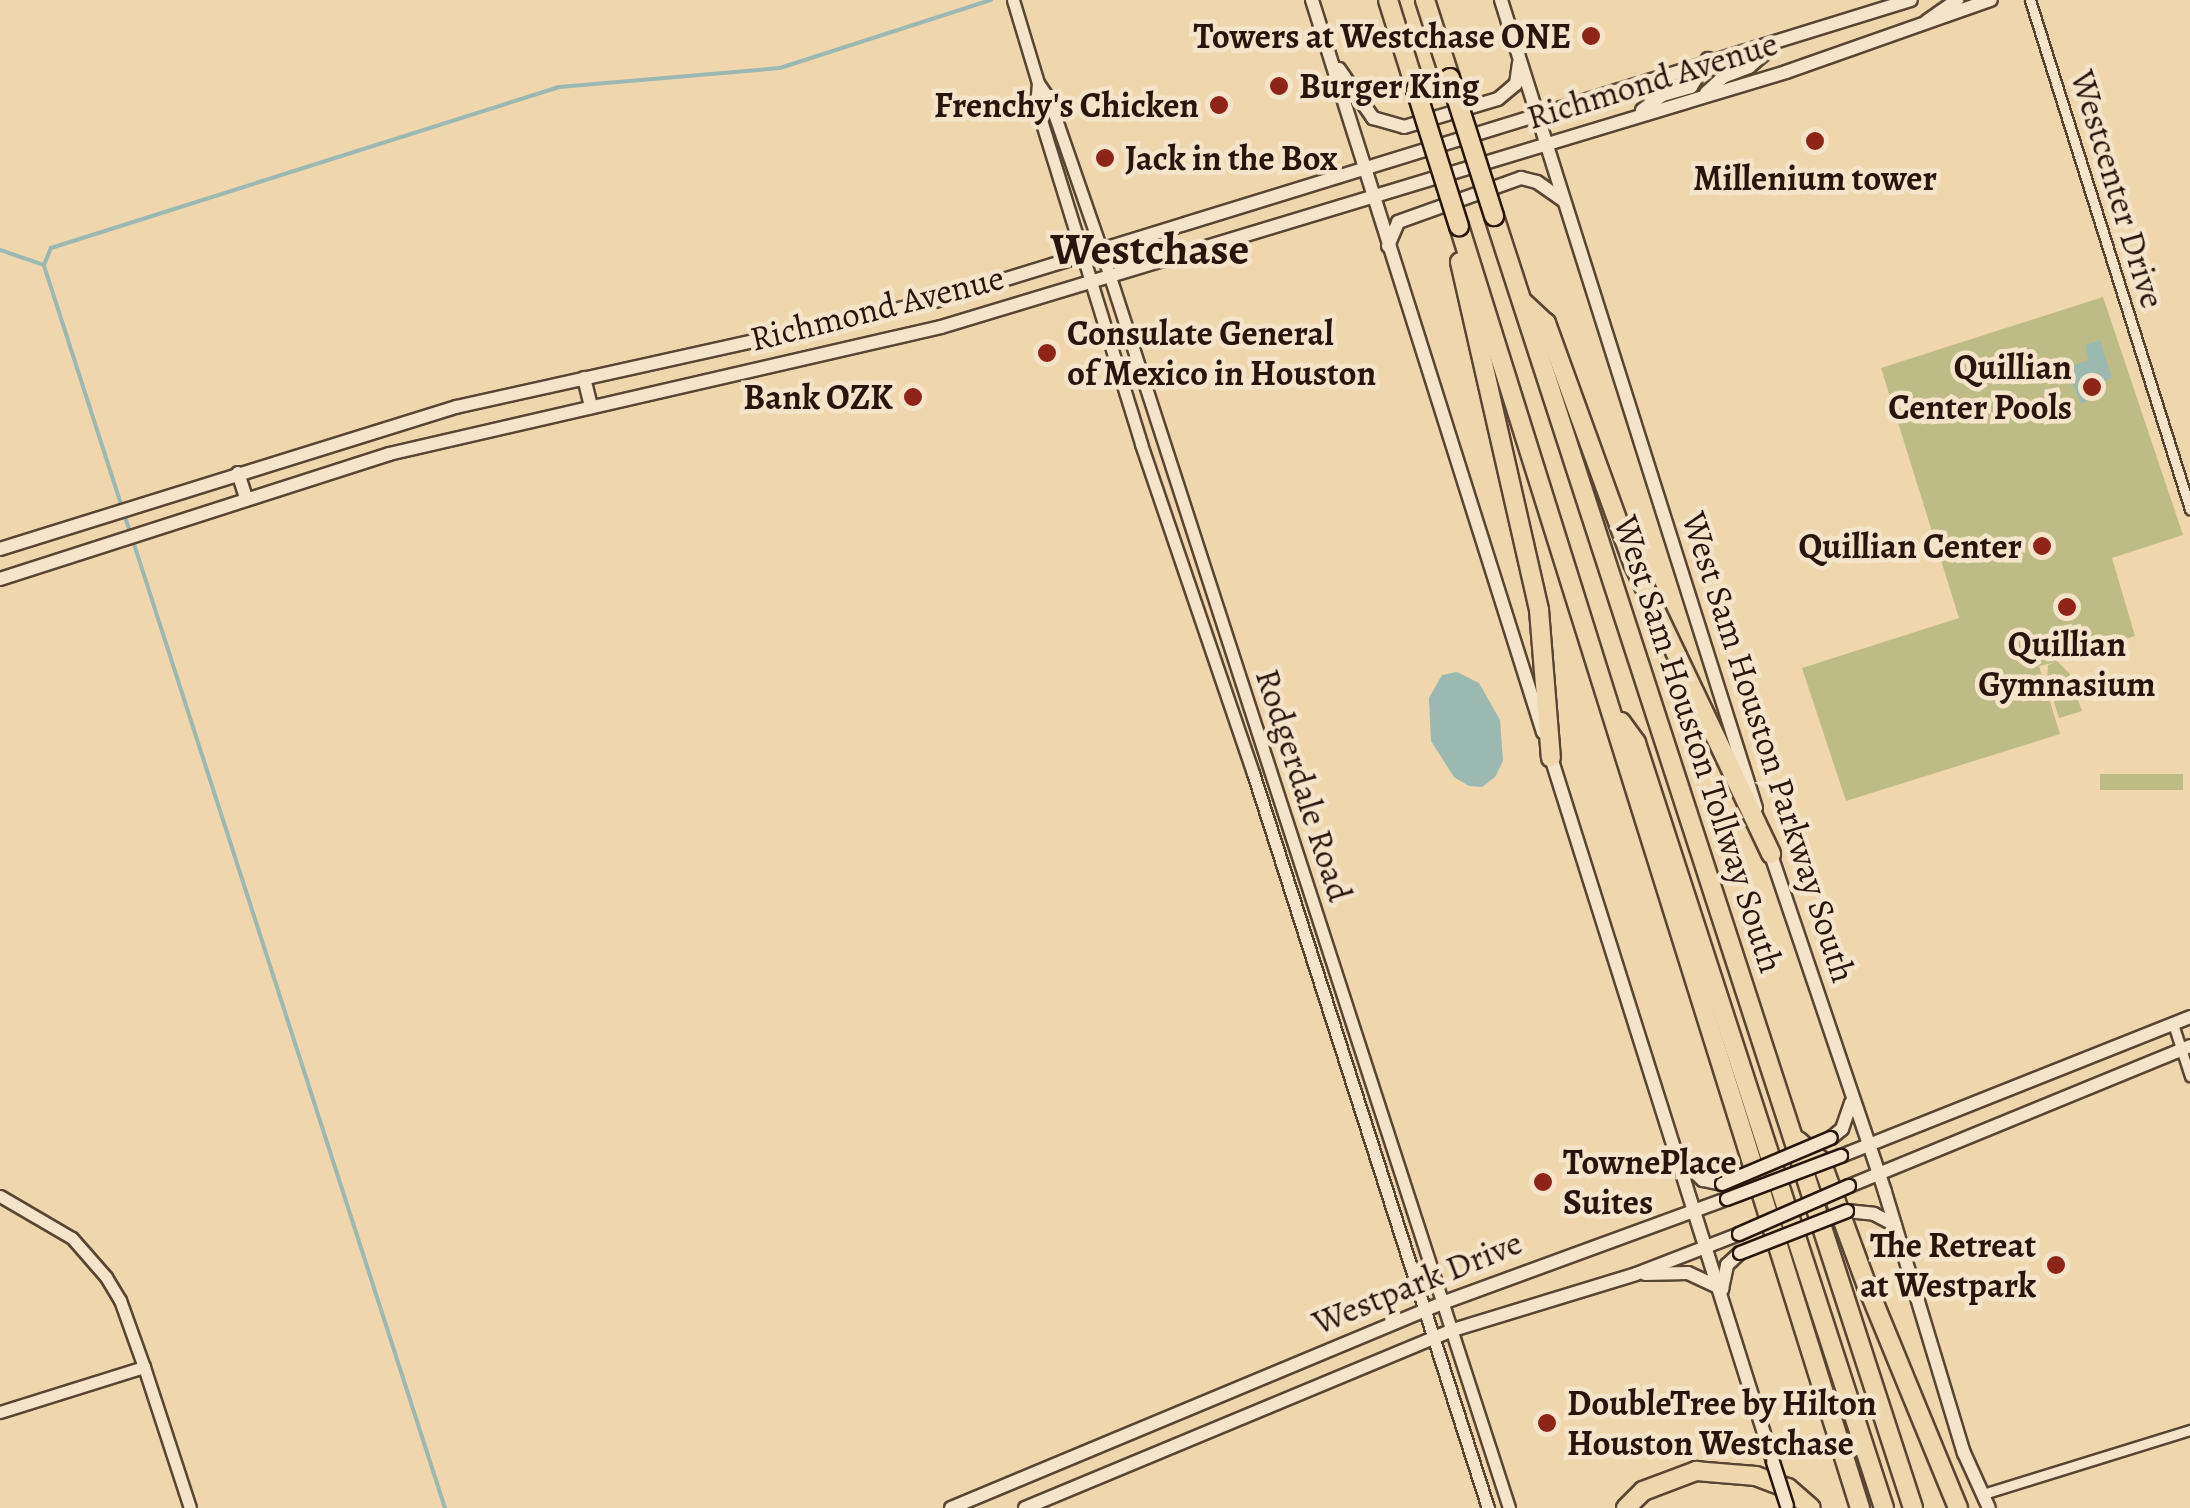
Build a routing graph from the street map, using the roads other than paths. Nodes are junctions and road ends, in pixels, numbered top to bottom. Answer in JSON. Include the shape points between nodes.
{"nodes":[{"id":1,"x":1013,"y":0,"type":"edge"},
{"id":2,"x":1312,"y":0,"type":"edge"},
{"id":3,"x":1388,"y":0,"type":"edge"},
{"id":4,"x":1426,"y":0,"type":"edge"},
{"id":5,"x":1501,"y":0,"type":"edge"},
{"id":6,"x":1911,"y":0,"type":"edge"},
{"id":7,"x":1957,"y":0,"type":"edge"},
{"id":8,"x":1991,"y":0,"type":"edge"},
{"id":9,"x":2030,"y":0,"type":"edge"},
{"id":10,"x":1922,"y":26,"type":"junction"},
{"id":11,"x":1776,"y":43,"type":"junction"},
{"id":12,"x":1519,"y":58,"type":"junction"},
{"id":13,"x":1708,"y":59,"type":"junction"},
{"id":14,"x":1334,"y":63,"type":"junction"},
{"id":15,"x":1038,"y":82,"type":"junction"},
{"id":16,"x":1704,"y":95,"type":"junction"},
{"id":17,"x":1538,"y":112,"type":"junction"},
{"id":18,"x":1634,"y":116,"type":"junction"},
{"id":19,"x":1547,"y":142,"type":"junction"},
{"id":20,"x":1364,"y":165,"type":"junction"},
{"id":21,"x":1374,"y":197,"type":"junction"},
{"id":22,"x":1563,"y":200,"type":"junction"},
{"id":23,"x":1456,"y":227,"type":"junction"},
{"id":24,"x":1388,"y":246,"type":"junction"},
{"id":25,"x":1101,"y":249,"type":"junction"},
{"id":26,"x":1082,"y":255,"type":"junction"},
{"id":27,"x":1110,"y":276,"type":"junction"},
{"id":28,"x":1091,"y":282,"type":"junction"},
{"id":29,"x":1521,"y":300,"type":"junction"},
{"id":30,"x":935,"y":301,"type":"junction"},
{"id":31,"x":941,"y":327,"type":"junction"},
{"id":32,"x":762,"y":341,"type":"junction"},
{"id":33,"x":767,"y":367,"type":"junction"},
{"id":34,"x":584,"y":378,"type":"junction"},
{"id":35,"x":591,"y":407,"type":"junction"},
{"id":36,"x":390,"y":426,"type":"junction"},
{"id":37,"x":1164,"y":443,"type":"junction"},
{"id":38,"x":1141,"y":444,"type":"junction"},
{"id":39,"x":389,"y":454,"type":"junction"},
{"id":40,"x":238,"y":473,"type":"junction"},
{"id":41,"x":247,"y":500,"type":"junction"},
{"id":42,"x":2190,"y":509,"type":"edge"},
{"id":43,"x":0,"y":549,"type":"edge"},
{"id":44,"x":0,"y":580,"type":"edge"},
{"id":45,"x":1224,"y":628,"type":"junction"},
{"id":46,"x":1206,"y":634,"type":"junction"},
{"id":47,"x":1610,"y":706,"type":"junction"},
{"id":48,"x":1552,"y":758,"type":"junction"},
{"id":49,"x":1270,"y":767,"type":"junction"},
{"id":50,"x":1253,"y":773,"type":"junction"},
{"id":51,"x":1771,"y":854,"type":"junction"},
{"id":52,"x":1325,"y":939,"type":"junction"},
{"id":53,"x":1307,"y":944,"type":"junction"},
{"id":54,"x":2190,"y":1017,"type":"edge"},
{"id":55,"x":2173,"y":1024,"type":"junction"},
{"id":56,"x":2186,"y":1048,"type":"edge"},
{"id":57,"x":2190,"y":1076,"type":"edge"},
{"id":58,"x":1375,"y":1094,"type":"junction"},
{"id":59,"x":1356,"y":1100,"type":"junction"},
{"id":60,"x":1852,"y":1102,"type":"junction"},
{"id":61,"x":1796,"y":1139,"type":"junction"},
{"id":62,"x":1869,"y":1145,"type":"junction"},
{"id":63,"x":1680,"y":1158,"type":"junction"},
{"id":64,"x":1879,"y":1175,"type":"junction"},
{"id":65,"x":0,"y":1196,"type":"edge"},
{"id":66,"x":1695,"y":1211,"type":"junction"},
{"id":67,"x":1895,"y":1225,"type":"junction"},
{"id":68,"x":1707,"y":1246,"type":"junction"},
{"id":69,"x":1636,"y":1274,"type":"junction"},
{"id":70,"x":1722,"y":1288,"type":"junction"},
{"id":71,"x":1445,"y":1302,"type":"junction"},
{"id":72,"x":1424,"y":1310,"type":"junction"},
{"id":73,"x":1453,"y":1330,"type":"junction"},
{"id":74,"x":1433,"y":1339,"type":"junction"},
{"id":75,"x":144,"y":1367,"type":"junction"},
{"id":76,"x":0,"y":1412,"type":"edge"},
{"id":77,"x":2190,"y":1430,"type":"edge"},
{"id":78,"x":1983,"y":1494,"type":"junction"},
{"id":79,"x":1787,"y":1507,"type":"edge"},
{"id":80,"x":190,"y":1508,"type":"edge"},
{"id":81,"x":951,"y":1508,"type":"edge"},
{"id":82,"x":1025,"y":1508,"type":"edge"},
{"id":83,"x":1488,"y":1508,"type":"edge"},
{"id":84,"x":1509,"y":1508,"type":"edge"},
{"id":85,"x":1626,"y":1508,"type":"edge"},
{"id":86,"x":1811,"y":1508,"type":"edge"},
{"id":87,"x":1860,"y":1508,"type":"edge"},
{"id":88,"x":1884,"y":1508,"type":"edge"},
{"id":89,"x":1913,"y":1508,"type":"edge"},
{"id":90,"x":1958,"y":1508,"type":"edge"},
{"id":91,"x":1989,"y":1508,"type":"edge"}],
"edges":[{"from":1,"to":15,"type":"street","name":"Rodgerdale Road"},
{"from":2,"to":14,"type":"main road"},
{"from":3,"to":23,"type":"highway","bridge":true},
{"from":4,"to":29,"type":"highway","name":"West Sam Houston Tollway South","bridge":true},
{"from":5,"to":12,"type":"main road","name":"West Sam Houston Parkway South"},
{"from":6,"to":11,"type":"main road","name":"Richmond Avenue"},
{"from":7,"to":10,"type":"main road"},
{"from":8,"to":10,"type":"main road","name":"Richmond Avenue"},
{"from":9,"to":42,"type":"street","name":"Westcenter Drive"},
{"from":10,"to":16,"type":"main road","name":"Richmond Avenue"},
{"from":11,"to":13,"type":"main road","name":"Richmond Avenue"},
{"from":11,"to":16,"type":"main road"},
{"from":12,"to":14,"type":"main road","via":[[1516,84],[1498,98],[1404,126],[1373,118]]},
{"from":12,"to":17,"type":"main road","name":"West Sam Houston Parkway South"},
{"from":13,"to":17,"type":"main road","name":"Richmond Avenue"},
{"from":13,"to":18,"type":"main road","via":[[1691,87],[1663,95]]},
{"from":14,"to":20,"type":"main road"},
{"from":15,"to":25,"type":"street","name":"Rodgerdale Road"},
{"from":15,"to":26,"type":"street","name":"Rodgerdale Road","via":[[1036,104]]},
{"from":16,"to":18,"type":"main road","name":"Richmond Avenue"},
{"from":17,"to":19,"type":"main road","name":"West Sam Houston Parkway South"},
{"from":17,"to":20,"type":"main road","name":"Richmond Avenue"},
{"from":18,"to":19,"type":"main road","name":"Richmond Avenue"},
{"from":19,"to":21,"type":"main road","name":"Richmond Avenue"},
{"from":19,"to":22,"type":"main road","name":"West Sam Houston Parkway South"},
{"from":20,"to":21,"type":"main road"},
{"from":20,"to":25,"type":"main road","name":"Richmond Avenue"},
{"from":21,"to":24,"type":"main road"},
{"from":21,"to":27,"type":"main road","name":"Richmond Avenue"},
{"from":22,"to":24,"type":"main road","via":[[1521,178],[1398,222]]},
{"from":22,"to":51,"type":"main road","name":"West Sam Houston Parkway South"},
{"from":23,"to":47,"type":"highway","name":"West Sam Houston Tollway South"},
{"from":23,"to":48,"type":"highway","via":[[1539,610]]},
{"from":24,"to":48,"type":"main road"},
{"from":25,"to":26,"type":"main road","name":"Richmond Avenue"},
{"from":25,"to":27,"type":"street","name":"Rodgerdale Road"},
{"from":26,"to":28,"type":"street","name":"Rodgerdale Road"},
{"from":26,"to":30,"type":"main road","name":"Richmond Avenue"},
{"from":27,"to":28,"type":"main road","name":"Richmond Avenue"},
{"from":27,"to":37,"type":"street","name":"Rodgerdale Road"},
{"from":28,"to":31,"type":"main road","name":"Richmond Avenue"},
{"from":28,"to":38,"type":"street","name":"Rodgerdale Road"},
{"from":29,"to":51,"type":"highway","via":[[1546,324],[1633,563]]},
{"from":29,"to":61,"type":"highway","name":"West Sam Houston Tollway South"},
{"from":30,"to":31,"type":"main road"},
{"from":30,"to":32,"type":"main road","name":"Richmond Avenue"},
{"from":31,"to":33,"type":"main road","name":"Richmond Avenue"},
{"from":32,"to":33,"type":"main road"},
{"from":32,"to":34,"type":"main road","name":"Richmond Avenue"},
{"from":33,"to":35,"type":"main road","name":"Richmond Avenue"},
{"from":34,"to":35,"type":"main road"},
{"from":34,"to":36,"type":"main road","name":"Richmond Avenue"},
{"from":35,"to":39,"type":"main road","name":"Richmond Avenue"},
{"from":36,"to":39,"type":"main road"},
{"from":36,"to":40,"type":"main road","name":"Richmond Avenue"},
{"from":37,"to":38,"type":"street"},
{"from":37,"to":45,"type":"street","name":"Rodgerdale Road"},
{"from":38,"to":46,"type":"street","name":"Rodgerdale Road"},
{"from":39,"to":41,"type":"main road","name":"Richmond Avenue"},
{"from":40,"to":41,"type":"main road"},
{"from":40,"to":43,"type":"main road","name":"Richmond Avenue"},
{"from":41,"to":44,"type":"main road","name":"Richmond Avenue"},
{"from":45,"to":46,"type":"street"},
{"from":45,"to":49,"type":"street","name":"Rodgerdale Road"},
{"from":46,"to":50,"type":"street","name":"Rodgerdale Road"},
{"from":47,"to":87,"type":"highway","name":"West Sam Houston Tollway South"},
{"from":47,"to":88,"type":"highway","via":[[1636,744]]},
{"from":48,"to":63,"type":"main road"},
{"from":49,"to":50,"type":"street"},
{"from":49,"to":52,"type":"street","name":"Rodgerdale Road"},
{"from":50,"to":53,"type":"street","name":"Rodgerdale Road"},
{"from":51,"to":60,"type":"main road","name":"West Sam Houston Parkway South"},
{"from":52,"to":53,"type":"street"},
{"from":52,"to":58,"type":"street","name":"Rodgerdale Road"},
{"from":53,"to":59,"type":"street","name":"Rodgerdale Road"},
{"from":54,"to":55,"type":"main road","name":"Westpark Drive"},
{"from":55,"to":56,"type":"street"},
{"from":55,"to":62,"type":"main road","name":"Westpark Drive"},
{"from":56,"to":57,"type":"street"},
{"from":56,"to":64,"type":"main road","name":"Westpark Drive"},
{"from":58,"to":59,"type":"street"},
{"from":58,"to":71,"type":"street","name":"Rodgerdale Road"},
{"from":59,"to":72,"type":"street","name":"Rodgerdale Road"},
{"from":60,"to":62,"type":"main road","name":"West Sam Houston Parkway South"},
{"from":60,"to":63,"type":"main road","bridge":true,"via":[[1831,1138],[1722,1184],[1703,1180]]},
{"from":61,"to":89,"type":"highway","name":"West Sam Houston Tollway South"},
{"from":61,"to":90,"type":"highway","via":[[1821,1161]]},
{"from":62,"to":64,"type":"main road","name":"West Sam Houston Parkway South"},
{"from":62,"to":66,"type":"main road","name":"Westpark Drive","bridge":true},
{"from":63,"to":66,"type":"main road"},
{"from":64,"to":67,"type":"main road","name":"West Sam Houston Parkway South"},
{"from":64,"to":68,"type":"main road","name":"Westpark Drive","bridge":true},
{"from":65,"to":75,"type":"street","via":[[72,1238],[106,1277]]},
{"from":66,"to":68,"type":"main road"},
{"from":66,"to":71,"type":"main road","name":"Westpark Drive"},
{"from":67,"to":70,"type":"main road","bridge":true,"via":[[1847,1211],[1740,1253],[1727,1265]]},
{"from":67,"to":78,"type":"main road","name":"West Sam Houston Parkway South","via":[[1964,1453]]},
{"from":68,"to":69,"type":"main road","name":"Westpark Drive"},
{"from":68,"to":70,"type":"main road"},
{"from":69,"to":70,"type":"main road","via":[[1688,1273]]},
{"from":69,"to":73,"type":"main road","name":"Westpark Drive"},
{"from":70,"to":79,"type":"main road","bridge":true},
{"from":71,"to":72,"type":"main road","name":"Westpark Drive"},
{"from":71,"to":73,"type":"street","name":"Rodgerdale Road"},
{"from":72,"to":74,"type":"street","name":"Rodgerdale Road"},
{"from":72,"to":81,"type":"main road","name":"Westpark Drive"},
{"from":73,"to":74,"type":"main road","name":"Westpark Drive"},
{"from":73,"to":84,"type":"street","name":"Rodgerdale Road"},
{"from":74,"to":82,"type":"main road","name":"Westpark Drive"},
{"from":74,"to":83,"type":"street","name":"Rodgerdale Road"},
{"from":75,"to":76,"type":"street"},
{"from":75,"to":80,"type":"street"},
{"from":77,"to":78,"type":"street"},
{"from":78,"to":91,"type":"main road","name":"West Sam Houston Parkway South"},
{"from":85,"to":86,"type":"highway","via":[[1643,1491],[1696,1470],[1756,1476],[1788,1488]]}]}
